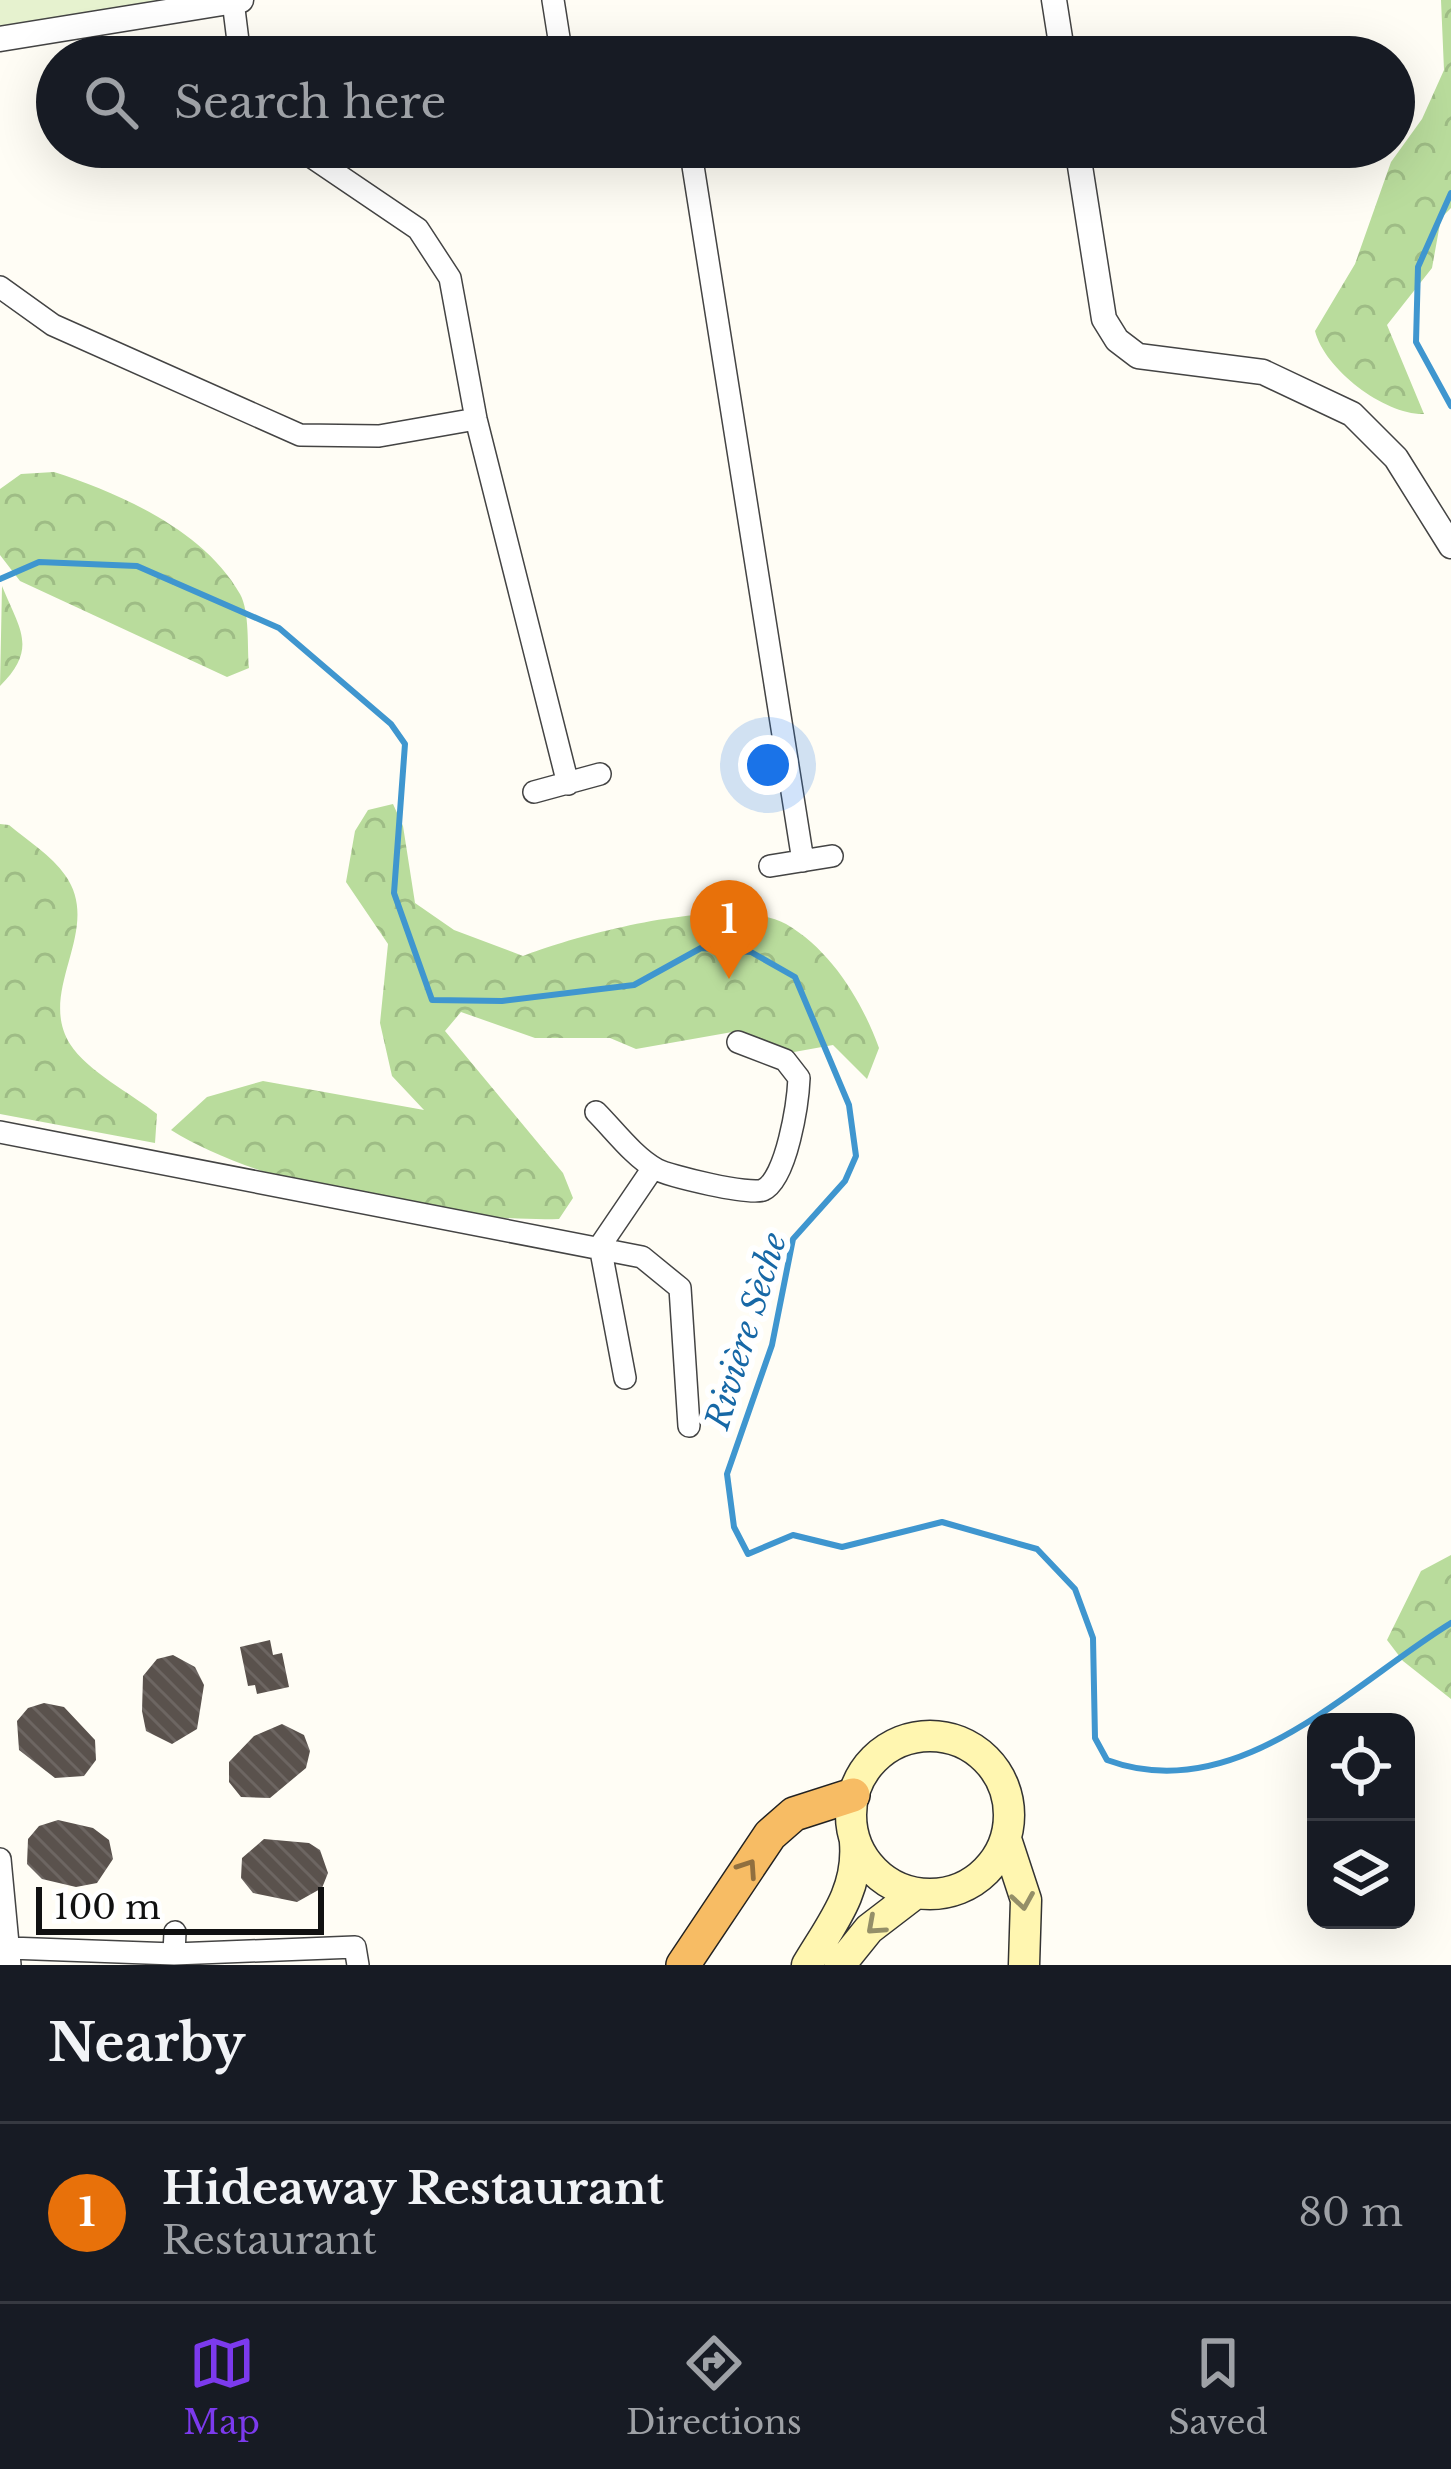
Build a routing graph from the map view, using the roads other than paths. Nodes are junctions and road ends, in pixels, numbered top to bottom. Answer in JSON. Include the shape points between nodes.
{"nodes":[{"id":1,"x":553,"y":0,"type":"edge"},
{"id":2,"x":1054,"y":0,"type":"edge"},
{"id":3,"x":237,"y":1,"type":"edge"},
{"id":4,"x":239,"y":36,"type":"edge"},
{"id":5,"x":559,"y":36,"type":"edge"},
{"id":6,"x":1060,"y":36,"type":"edge"},
{"id":7,"x":0,"y":39,"type":"edge"},
{"id":8,"x":329,"y":168,"type":"edge"},
{"id":9,"x":693,"y":168,"type":"edge"},
{"id":10,"x":1080,"y":168,"type":"edge"},
{"id":11,"x":0,"y":287,"type":"edge"},
{"id":12,"x":476,"y":419,"type":"junction"},
{"id":13,"x":1451,"y":546,"type":"edge"},
{"id":14,"x":600,"y":774,"type":"dead end"},
{"id":15,"x":568,"y":784,"type":"junction"},
{"id":16,"x":534,"y":792,"type":"dead end"},
{"id":17,"x":832,"y":856,"type":"dead end"},
{"id":18,"x":802,"y":861,"type":"junction"},
{"id":19,"x":770,"y":866,"type":"dead end"},
{"id":20,"x":738,"y":1042,"type":"dead end"},
{"id":21,"x":596,"y":1112,"type":"dead end"},
{"id":22,"x":0,"y":1132,"type":"edge"},
{"id":23,"x":653,"y":1168,"type":"junction"},
{"id":24,"x":600,"y":1246,"type":"junction"},
{"id":25,"x":625,"y":1378,"type":"dead end"},
{"id":26,"x":689,"y":1426,"type":"dead end"},
{"id":27,"x":853,"y":1796,"type":"junction"},
{"id":28,"x":1006,"y":1839,"type":"junction"},
{"id":29,"x":855,"y":1842,"type":"junction"},
{"id":30,"x":0,"y":1859,"type":"edge"},
{"id":31,"x":916,"y":1893,"type":"junction"},
{"id":32,"x":10,"y":1957,"type":"edge"},
{"id":33,"x":358,"y":1965,"type":"edge"},
{"id":34,"x":683,"y":1965,"type":"edge"},
{"id":35,"x":807,"y":1965,"type":"edge"},
{"id":36,"x":840,"y":1965,"type":"edge"},
{"id":37,"x":1024,"y":1965,"type":"edge"}],
"edges":[{"from":1,"to":5,"type":"street"},
{"from":2,"to":6,"type":"street"},
{"from":3,"to":4,"type":"street"},
{"from":3,"to":7,"type":"street"},
{"from":8,"to":12,"type":"street","via":[[435,249],[456,297]]},
{"from":9,"to":18,"type":"street"},
{"from":10,"to":13,"type":"street","via":[[1104,319],[1117,340],[1138,356],[1263,372],[1352,414],[1396,458]]},
{"from":11,"to":12,"type":"street","via":[[53,325],[300,435],[379,436]]},
{"from":12,"to":15,"type":"street"},
{"from":14,"to":15,"type":"street"},
{"from":15,"to":16,"type":"street"},
{"from":17,"to":18,"type":"street"},
{"from":18,"to":19,"type":"street"},
{"from":20,"to":23,"type":"street","via":[[785,1060],[799,1078],[775,1180],[743,1193]]},
{"from":21,"to":23,"type":"street"},
{"from":22,"to":24,"type":"street"},
{"from":23,"to":24,"type":"street"},
{"from":24,"to":25,"type":"street"},
{"from":24,"to":26,"type":"street","via":[[658,1265],[680,1288]]},
{"from":27,"to":28,"type":"main road","via":[[884,1749],[939,1735],[989,1760],[1010,1811]]},
{"from":27,"to":29,"type":"main road"},
{"from":34,"to":27,"type":"highway","one_way":true,"via":[[770,1834],[794,1814]]},
{"from":28,"to":31,"type":"main road","via":[[971,1883]]},
{"from":28,"to":37,"type":"main road","one_way":true,"via":[[1026,1900]]},
{"from":29,"to":31,"type":"main road","via":[[879,1876]]},
{"from":29,"to":35,"type":"main road","via":[[852,1890]]},
{"from":30,"to":32,"type":"street"},
{"from":31,"to":36,"type":"main road","one_way":true,"via":[[869,1929]]},
{"from":32,"to":33,"type":"street","via":[[174,1943],[355,1947]]}]}
